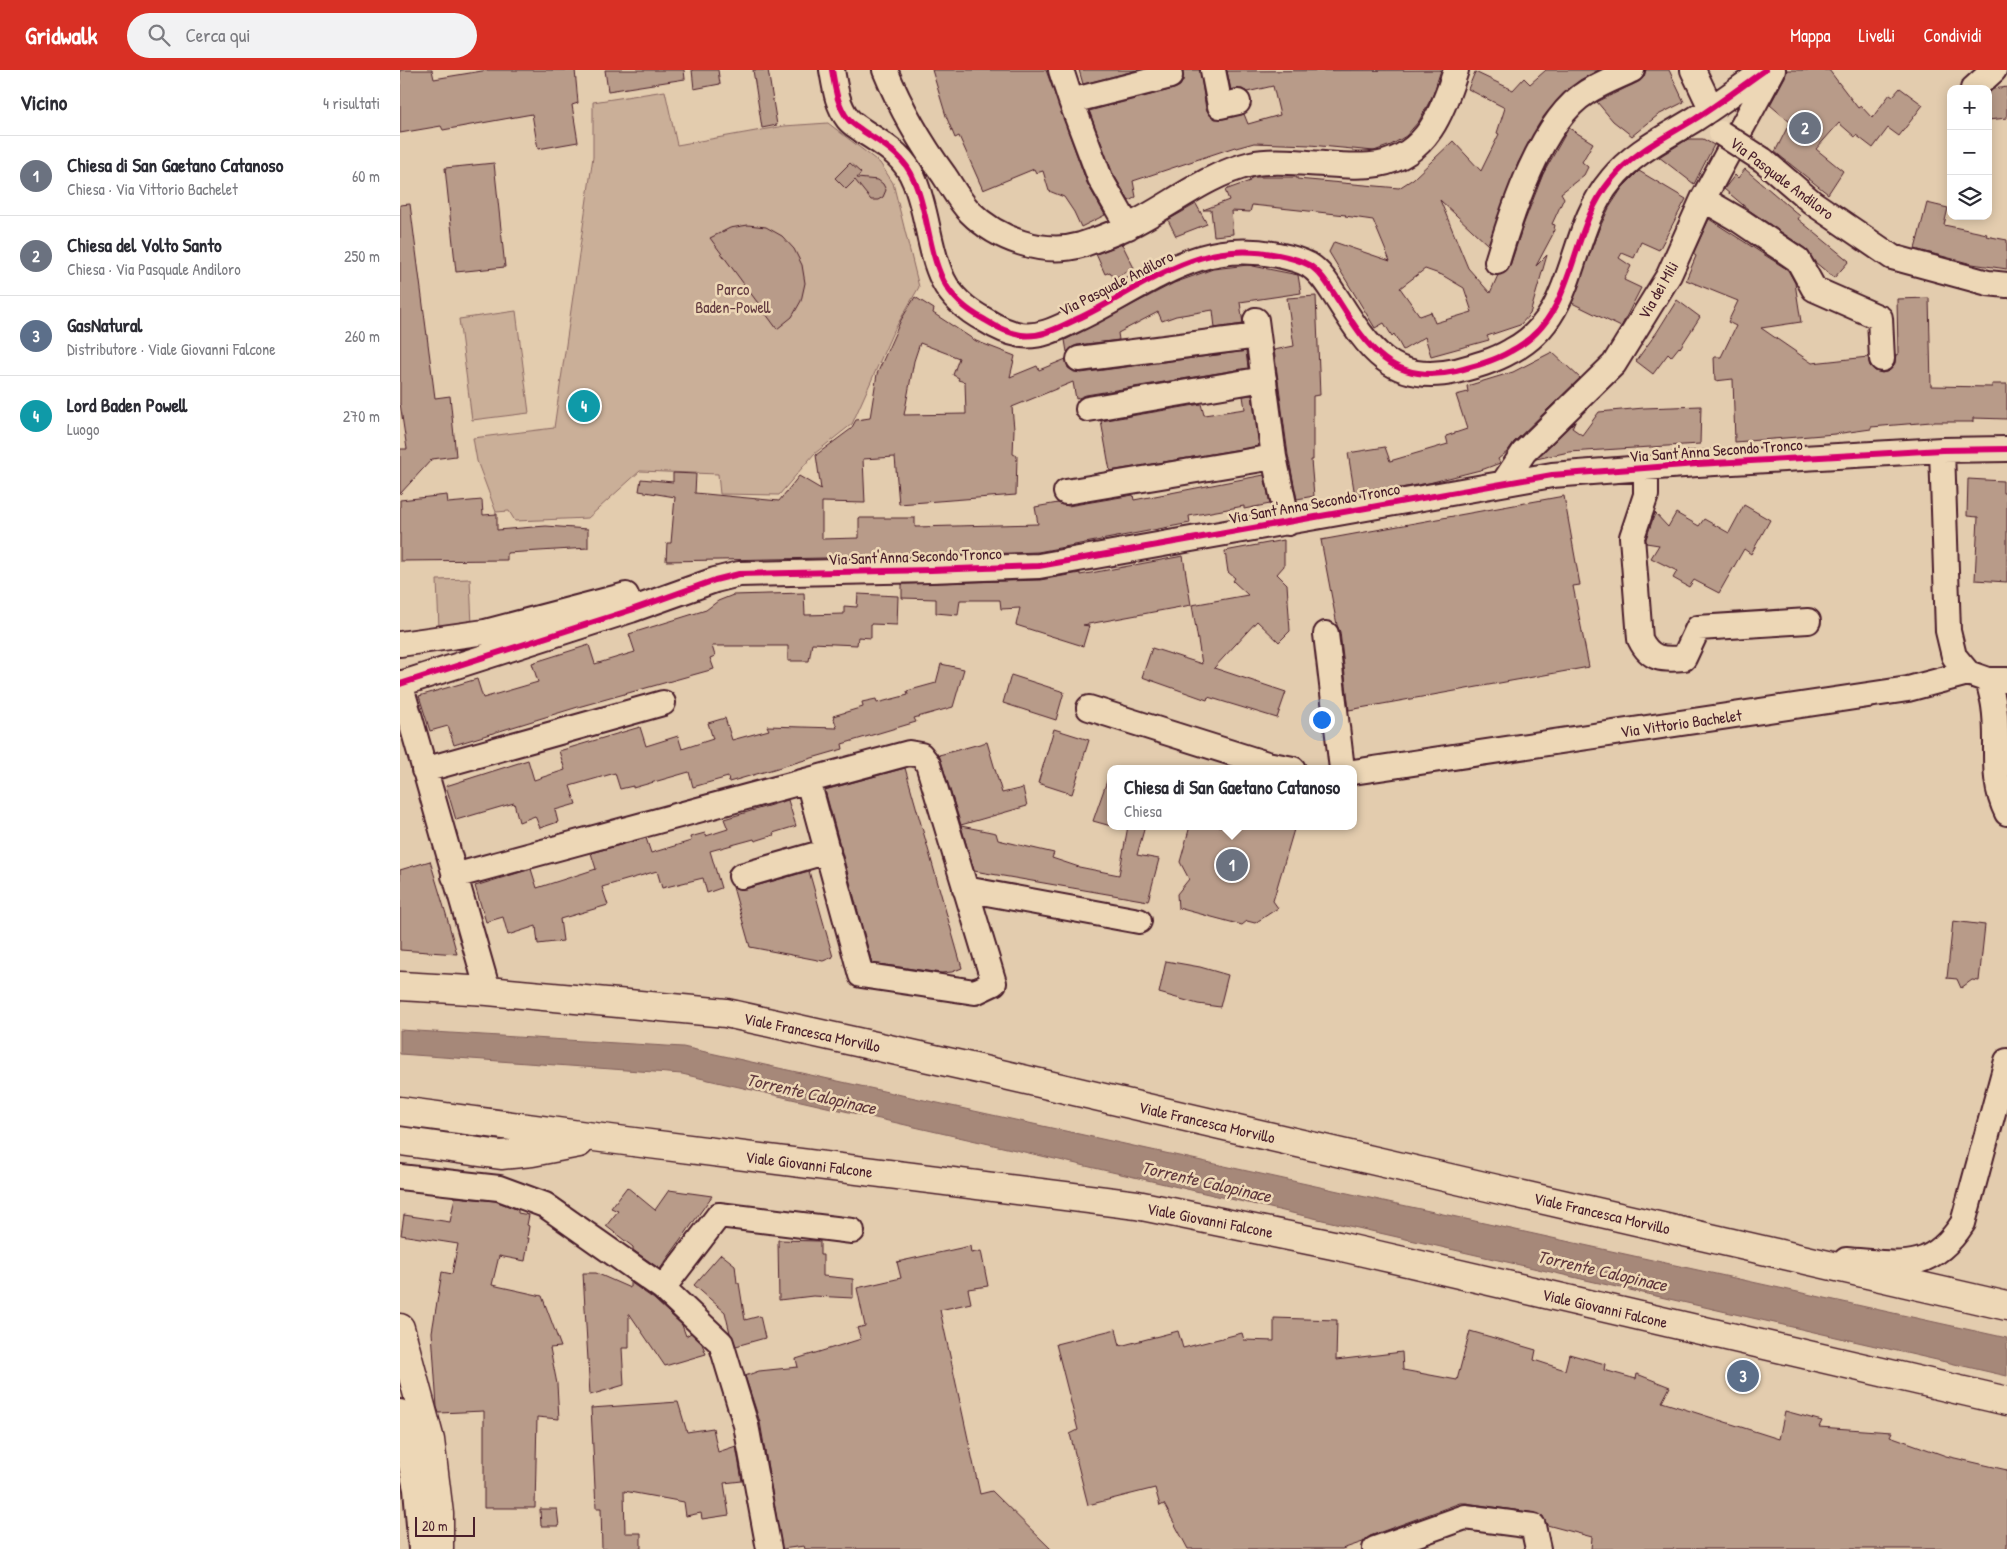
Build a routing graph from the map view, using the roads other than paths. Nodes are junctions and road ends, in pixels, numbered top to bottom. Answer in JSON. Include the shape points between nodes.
{"nodes":[{"id":1,"x":832,"y":70,"type":"edge"},
{"id":2,"x":884,"y":70,"type":"edge"},
{"id":3,"x":1061,"y":70,"type":"edge"},
{"id":4,"x":1169,"y":70,"type":"edge"},
{"id":5,"x":1213,"y":70,"type":"edge"},
{"id":6,"x":1456,"y":70,"type":"edge"},
{"id":7,"x":1632,"y":70,"type":"edge"},
{"id":8,"x":1693,"y":70,"type":"edge"},
{"id":9,"x":1994,"y":70,"type":"edge"},
{"id":10,"x":1762,"y":72,"type":"edge"},
{"id":11,"x":1977,"y":85,"type":"edge"},
{"id":12,"x":1071,"y":101,"type":"junction"},
{"id":13,"x":1238,"y":102,"type":"dead end"},
{"id":14,"x":1711,"y":119,"type":"junction"},
{"id":15,"x":920,"y":142,"type":"junction"},
{"id":16,"x":896,"y":153,"type":"junction"},
{"id":17,"x":1703,"y":199,"type":"junction"},
{"id":18,"x":1128,"y":227,"type":"junction"},
{"id":19,"x":1497,"y":262,"type":"dead end"},
{"id":20,"x":2007,"y":286,"type":"edge"},
{"id":21,"x":1882,"y":358,"type":"dead end"},
{"id":22,"x":1079,"y":359,"type":"dead end"},
{"id":23,"x":1264,"y":379,"type":"junction"},
{"id":24,"x":1088,"y":409,"type":"dead end"},
{"id":25,"x":2007,"y":449,"type":"edge"},
{"id":26,"x":1942,"y":450,"type":"junction"},
{"id":27,"x":1274,"y":457,"type":"junction"},
{"id":28,"x":1646,"y":468,"type":"junction"},
{"id":29,"x":1504,"y":482,"type":"junction"},
{"id":30,"x":1066,"y":492,"type":"dead end"},
{"id":31,"x":1288,"y":522,"type":"junction"},
{"id":32,"x":631,"y":610,"type":"junction"},
{"id":33,"x":1808,"y":621,"type":"dead end"},
{"id":34,"x":1326,"y":634,"type":"dead end"},
{"id":35,"x":400,"y":644,"type":"edge"},
{"id":36,"x":1988,"y":677,"type":"edge"},
{"id":37,"x":400,"y":684,"type":"edge"},
{"id":38,"x":663,"y":703,"type":"dead end"},
{"id":39,"x":1089,"y":708,"type":"dead end"},
{"id":40,"x":2001,"y":764,"type":"edge"},
{"id":41,"x":1272,"y":765,"type":"edge"},
{"id":42,"x":1342,"y":765,"type":"edge"},
{"id":43,"x":424,"y":770,"type":"junction"},
{"id":44,"x":1357,"y":771,"type":"edge"},
{"id":45,"x":808,"y":781,"type":"junction"},
{"id":46,"x":2006,"y":811,"type":"edge"},
{"id":47,"x":828,"y":851,"type":"junction"},
{"id":48,"x":454,"y":876,"type":"junction"},
{"id":49,"x":741,"y":876,"type":"dead end"},
{"id":50,"x":965,"y":889,"type":"junction"},
{"id":51,"x":1140,"y":921,"type":"dead end"},
{"id":52,"x":400,"y":986,"type":"edge"},
{"id":53,"x":488,"y":991,"type":"junction"},
{"id":54,"x":2007,"y":1061,"type":"edge"},
{"id":55,"x":400,"y":1111,"type":"edge"},
{"id":56,"x":2007,"y":1132,"type":"edge"},
{"id":57,"x":602,"y":1138,"type":"junction"},
{"id":58,"x":400,"y":1140,"type":"edge"},
{"id":59,"x":1985,"y":1148,"type":"junction"},
{"id":60,"x":400,"y":1177,"type":"edge"},
{"id":61,"x":852,"y":1231,"type":"dead end"},
{"id":62,"x":1796,"y":1257,"type":"junction"},
{"id":63,"x":663,"y":1288,"type":"junction"},
{"id":64,"x":2007,"y":1306,"type":"edge"},
{"id":65,"x":400,"y":1328,"type":"edge"},
{"id":66,"x":2007,"y":1401,"type":"edge"},
{"id":67,"x":400,"y":1412,"type":"edge"},
{"id":68,"x":1437,"y":1538,"type":"edge"},
{"id":69,"x":421,"y":1549,"type":"edge"},
{"id":70,"x":439,"y":1549,"type":"edge"},
{"id":71,"x":769,"y":1549,"type":"edge"},
{"id":72,"x":1375,"y":1549,"type":"edge"},
{"id":73,"x":1538,"y":1549,"type":"edge"}],
"edges":[{"from":1,"to":16,"type":"street","name":"Via Pasquale Andiloro","via":[[836,97],[849,121]]},
{"from":2,"to":15,"type":"street"},
{"from":3,"to":12,"type":"street"},
{"from":4,"to":12,"type":"street","via":[[1170,76]]},
{"from":5,"to":13,"type":"street","via":[[1220,106]]},
{"from":6,"to":18,"type":"street","via":[[1444,107],[1430,132],[1402,157],[1379,164],[1355,166],[1252,163],[1220,174]]},
{"from":7,"to":19,"type":"street","via":[[1586,92],[1562,115],[1526,177]]},
{"from":8,"to":14,"type":"street"},
{"from":9,"to":11,"type":"street"},
{"from":10,"to":14,"type":"street"},
{"from":10,"to":17,"type":"street","name":"Via dei Mili"},
{"from":12,"to":18,"type":"street","via":[[1100,178]]},
{"from":14,"to":16,"type":"street","name":"Via Pasquale Andiloro","via":[[1651,145],[1610,180],[1587,224],[1557,308],[1532,338],[1492,360],[1428,375],[1404,370],[1382,357],[1354,326],[1329,286],[1310,265],[1281,255],[1237,251],[1200,258],[1176,267],[1061,327],[1033,335],[1008,331],[983,319],[952,294],[938,266],[913,175]]},
{"from":14,"to":20,"type":"street","name":"Via Pasquale Andiloro","bridge":true,"via":[[1813,204],[1892,257]]},
{"from":15,"to":16,"type":"street"},
{"from":15,"to":18,"type":"street","via":[[969,211],[994,232],[1011,239],[1045,248],[1079,246]]},
{"from":17,"to":21,"type":"street","via":[[1798,260],[1814,288],[1880,318]]},
{"from":17,"to":29,"type":"street","name":"Via dei Mili","via":[[1669,275],[1614,364],[1524,452]]},
{"from":22,"to":23,"type":"street","via":[[1257,328]]},
{"from":23,"to":24,"type":"street"},
{"from":23,"to":27,"type":"street"},
{"from":25,"to":26,"type":"street","name":"Via Sant'Anna Secondo Tronco"},
{"from":26,"to":28,"type":"street","name":"Via Sant'Anna Secondo Tronco"},
{"from":26,"to":36,"type":"street","via":[[1948,631],[1954,656]]},
{"from":27,"to":30,"type":"street"},
{"from":27,"to":31,"type":"street"},
{"from":28,"to":29,"type":"street","name":"Via Sant'Anna Secondo Tronco"},
{"from":28,"to":33,"type":"street","via":[[1646,495],[1632,537],[1640,639],[1645,650],[1658,658],[1684,658],[1698,628]]},
{"from":29,"to":31,"type":"street","name":"Via Sant'Anna Secondo Tronco"},
{"from":31,"to":32,"type":"street","name":"Via Sant'Anna Secondo Tronco","via":[[1040,566],[739,574]]},
{"from":32,"to":35,"type":"street","via":[[626,595],[485,632]]},
{"from":32,"to":37,"type":"street","name":"Via Sant'Anna Secondo Tronco"},
{"from":34,"to":42,"type":"street"},
{"from":36,"to":40,"type":"street"},
{"from":36,"to":44,"type":"street","name":"Via Vittorio Bachelet"},
{"from":37,"to":43,"type":"street"},
{"from":38,"to":43,"type":"street"},
{"from":39,"to":41,"type":"street"},
{"from":40,"to":46,"type":"street","via":[[1998,793]]},
{"from":43,"to":48,"type":"street"},
{"from":45,"to":47,"type":"street"},
{"from":45,"to":48,"type":"street"},
{"from":45,"to":50,"type":"street","via":[[909,752],[922,755],[928,764]]},
{"from":47,"to":49,"type":"street"},
{"from":47,"to":50,"type":"street","via":[[861,974],[975,992],[994,983]]},
{"from":48,"to":53,"type":"street"},
{"from":50,"to":51,"type":"street"},
{"from":52,"to":53,"type":"main road","name":"Viale Francesca Morvillo"},
{"from":53,"to":62,"type":"main road","name":"Viale Francesca Morvillo","via":[[726,1013]]},
{"from":54,"to":59,"type":"street"},
{"from":55,"to":57,"type":"main road","name":"Viale Giovanni Falcone"},
{"from":56,"to":59,"type":"street","via":[[1995,1137]]},
{"from":57,"to":58,"type":"main road","via":[[501,1155]]},
{"from":57,"to":66,"type":"main road","name":"Viale Giovanni Falcone","via":[[1137,1205],[1348,1248]]},
{"from":59,"to":62,"type":"street","via":[[1963,1223],[1938,1253],[1905,1264]]},
{"from":60,"to":63,"type":"street","via":[[499,1188],[545,1205]]},
{"from":61,"to":63,"type":"street","via":[[719,1215]]},
{"from":62,"to":64,"type":"main road","name":"Viale Francesca Morvillo"},
{"from":63,"to":71,"type":"street","via":[[721,1344],[746,1426]]},
{"from":65,"to":70,"type":"main road","via":[[430,1440],[439,1514]]},
{"from":67,"to":69,"type":"street","via":[[416,1489]]},
{"from":68,"to":72,"type":"street"},
{"from":68,"to":73,"type":"street","via":[[1465,1517],[1533,1526]]}]}
